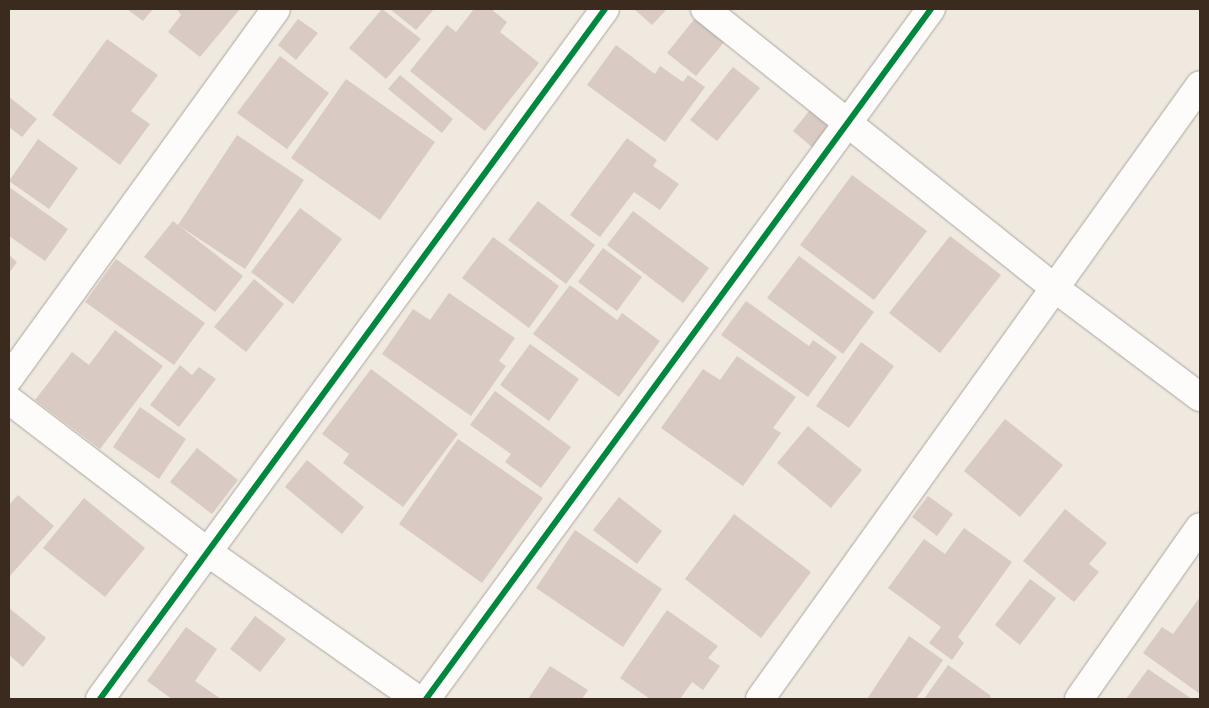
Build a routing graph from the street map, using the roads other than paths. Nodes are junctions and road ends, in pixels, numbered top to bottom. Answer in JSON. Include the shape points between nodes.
{"nodes":[{"id":1,"x":276,"y":9,"type":"edge"},
{"id":2,"x":605,"y":9,"type":"edge"},
{"id":3,"x":706,"y":9,"type":"edge"},
{"id":4,"x":931,"y":9,"type":"edge"},
{"id":5,"x":1200,"y":85,"type":"edge"},
{"id":6,"x":849,"y":122,"type":"junction"},
{"id":7,"x":1056,"y":289,"type":"junction"},
{"id":8,"x":9,"y":378,"type":"edge"},
{"id":9,"x":1200,"y":397,"type":"edge"},
{"id":10,"x":9,"y":400,"type":"edge"},
{"id":11,"x":1200,"y":527,"type":"edge"},
{"id":12,"x":209,"y":553,"type":"junction"},
{"id":13,"x":100,"y":699,"type":"edge"},
{"id":14,"x":417,"y":699,"type":"edge"},
{"id":15,"x":426,"y":699,"type":"edge"},
{"id":16,"x":760,"y":699,"type":"edge"},
{"id":17,"x":1079,"y":699,"type":"edge"}],
"edges":[{"from":1,"to":8,"type":"street"},
{"from":2,"to":12,"type":"street","via":[[498,149]]},
{"from":3,"to":6,"type":"street"},
{"from":4,"to":6,"type":"street"},
{"from":5,"to":7,"type":"street"},
{"from":6,"to":7,"type":"street"},
{"from":6,"to":15,"type":"street"},
{"from":7,"to":9,"type":"street"},
{"from":7,"to":16,"type":"street"},
{"from":10,"to":12,"type":"street"},
{"from":11,"to":17,"type":"street"},
{"from":12,"to":13,"type":"street"},
{"from":12,"to":14,"type":"street"}]}
